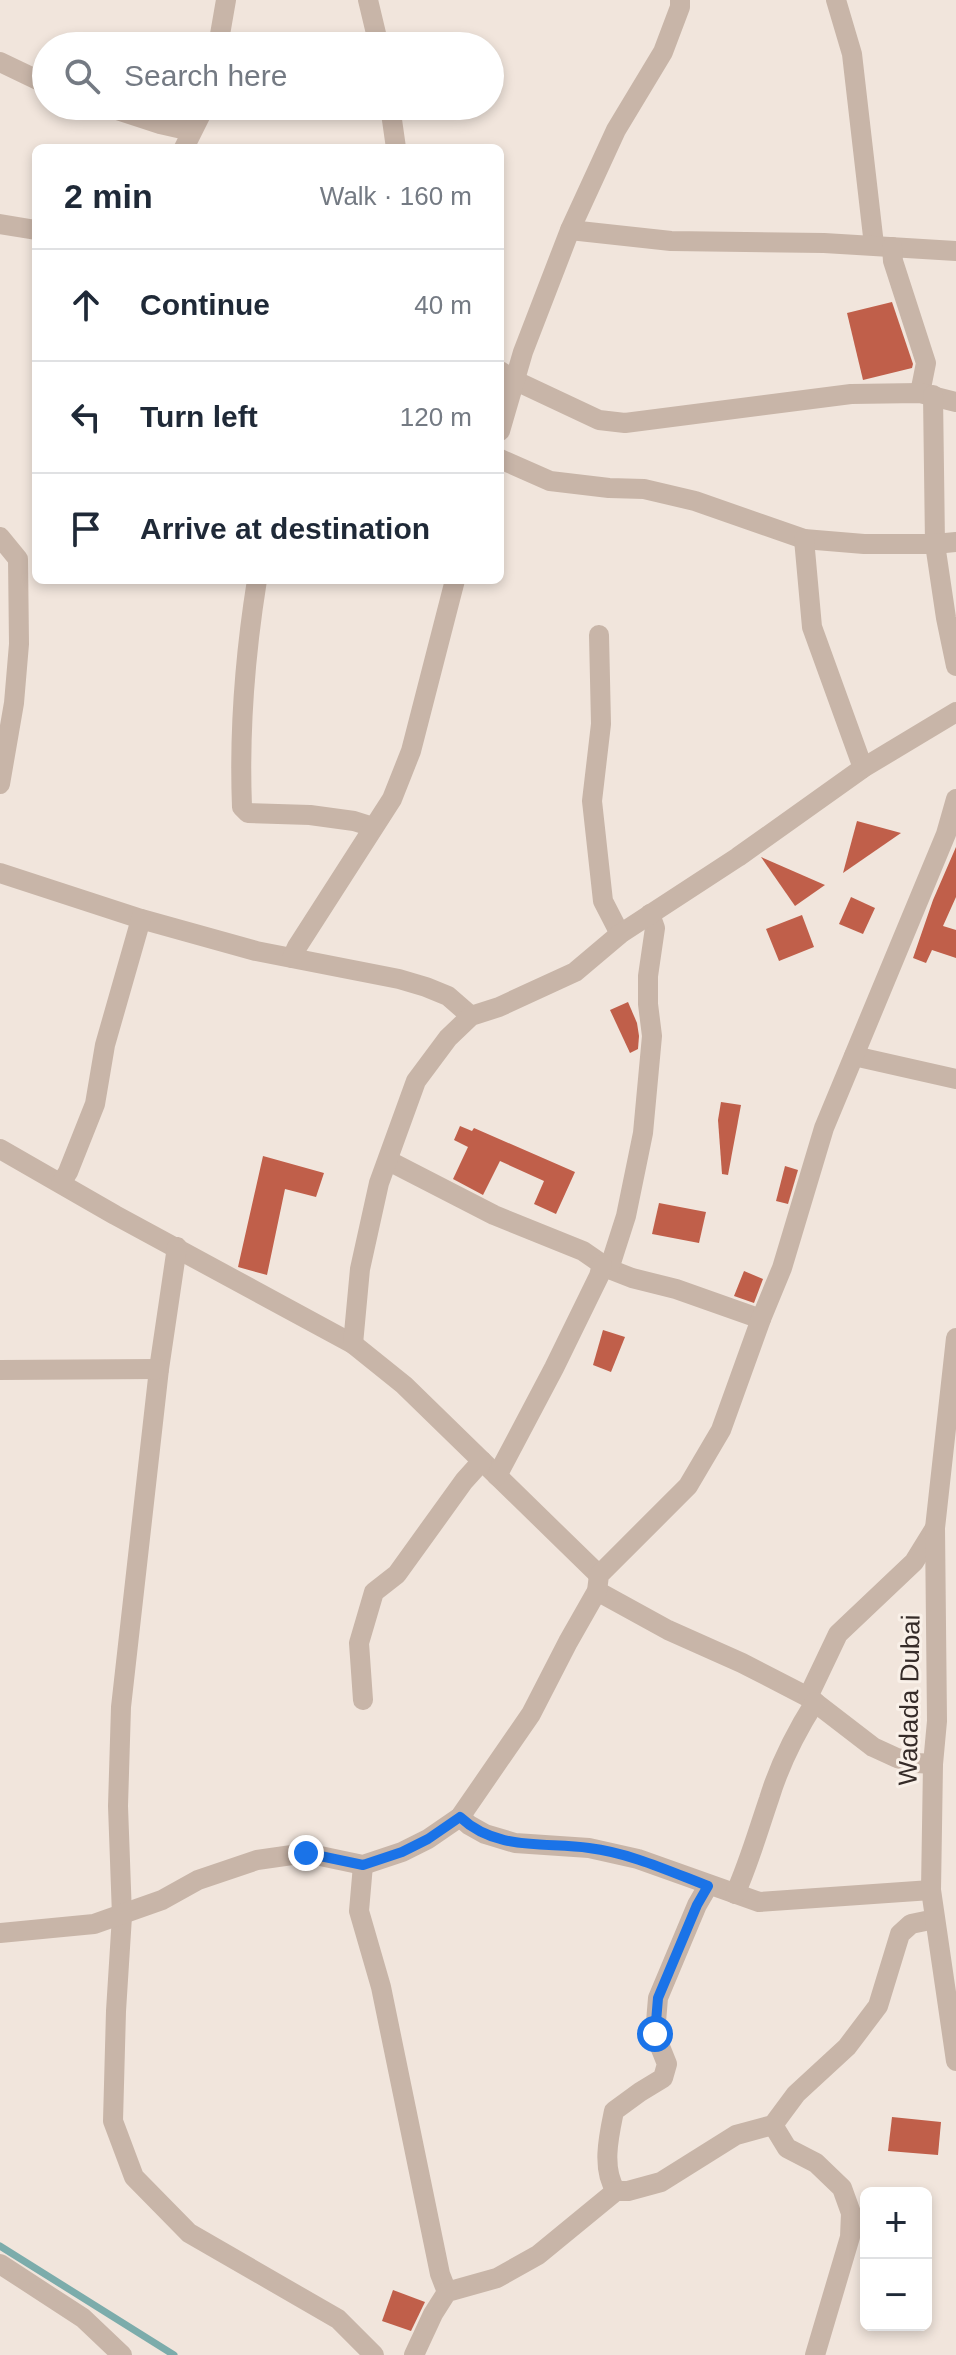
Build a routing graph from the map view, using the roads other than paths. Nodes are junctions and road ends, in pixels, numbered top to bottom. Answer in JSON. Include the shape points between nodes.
{"nodes":[{"id":1,"x":226,"y":0,"type":"edge"},
{"id":2,"x":368,"y":0,"type":"edge"},
{"id":3,"x":680,"y":0,"type":"edge"},
{"id":4,"x":836,"y":0,"type":"edge"},
{"id":5,"x":220,"y":32,"type":"edge"},
{"id":6,"x":376,"y":32,"type":"edge"},
{"id":7,"x":0,"y":62,"type":"edge"},
{"id":8,"x":32,"y":77,"type":"edge"},
{"id":9,"x":148,"y":120,"type":"edge"},
{"id":10,"x":198,"y":120,"type":"edge"},
{"id":11,"x":392,"y":120,"type":"edge"},
{"id":12,"x":188,"y":140,"type":"edge"},
{"id":13,"x":395,"y":144,"type":"edge"},
{"id":14,"x":0,"y":224,"type":"edge"},
{"id":15,"x":32,"y":229,"type":"edge"},
{"id":16,"x":570,"y":230,"type":"junction"},
{"id":17,"x":883,"y":246,"type":"junction"},
{"id":18,"x":956,"y":251,"type":"edge"},
{"id":19,"x":508,"y":376,"type":"edge"},
{"id":20,"x":927,"y":394,"type":"junction"},
{"id":21,"x":956,"y":402,"type":"edge"},
{"id":22,"x":504,"y":404,"type":"edge"},
{"id":23,"x":504,"y":461,"type":"edge"},
{"id":24,"x":0,"y":537,"type":"edge"},
{"id":25,"x":804,"y":539,"type":"junction"},
{"id":26,"x":956,"y":542,"type":"edge"},
{"id":27,"x":935,"y":544,"type":"junction"},
{"id":28,"x":257,"y":584,"type":"edge"},
{"id":29,"x":454,"y":584,"type":"edge"},
{"id":30,"x":599,"y":635,"type":"dead end"},
{"id":31,"x":956,"y":666,"type":"edge"},
{"id":32,"x":956,"y":712,"type":"edge"},
{"id":33,"x":863,"y":768,"type":"junction"},
{"id":34,"x":0,"y":784,"type":"edge"},
{"id":35,"x":956,"y":799,"type":"edge"},
{"id":36,"x":373,"y":827,"type":"junction"},
{"id":37,"x":951,"y":836,"type":"edge"},
{"id":38,"x":0,"y":873,"type":"edge"},
{"id":39,"x":650,"y":914,"type":"junction"},
{"id":40,"x":141,"y":919,"type":"junction"},
{"id":41,"x":620,"y":934,"type":"junction"},
{"id":42,"x":292,"y":958,"type":"junction"},
{"id":43,"x":471,"y":1016,"type":"junction"},
{"id":44,"x":854,"y":1056,"type":"junction"},
{"id":45,"x":956,"y":1079,"type":"edge"},
{"id":46,"x":0,"y":1149,"type":"edge"},
{"id":47,"x":389,"y":1161,"type":"junction"},
{"id":48,"x":61,"y":1183,"type":"junction"},
{"id":49,"x":177,"y":1247,"type":"junction"},
{"id":50,"x":606,"y":1267,"type":"junction"},
{"id":51,"x":761,"y":1319,"type":"junction"},
{"id":52,"x":956,"y":1338,"type":"edge"},
{"id":53,"x":353,"y":1344,"type":"junction"},
{"id":54,"x":159,"y":1369,"type":"junction"},
{"id":55,"x":0,"y":1370,"type":"edge"},
{"id":56,"x":490,"y":1469,"type":"junction"},
{"id":57,"x":935,"y":1528,"type":"junction"},
{"id":58,"x":598,"y":1583,"type":"junction"},
{"id":59,"x":363,"y":1700,"type":"dead end"},
{"id":60,"x":811,"y":1700,"type":"junction"},
{"id":61,"x":933,"y":1764,"type":"junction"},
{"id":62,"x":460,"y":1817,"type":"junction"},
{"id":63,"x":363,"y":1865,"type":"junction"},
{"id":64,"x":708,"y":1886,"type":"junction"},
{"id":65,"x":931,"y":1890,"type":"junction"},
{"id":66,"x":735,"y":1894,"type":"junction"},
{"id":67,"x":122,"y":1916,"type":"junction"},
{"id":68,"x":935,"y":1919,"type":"junction"},
{"id":69,"x":0,"y":1933,"type":"edge"},
{"id":70,"x":956,"y":2061,"type":"edge"},
{"id":71,"x":773,"y":2125,"type":"junction"},
{"id":72,"x":616,"y":2191,"type":"junction"},
{"id":73,"x":0,"y":2264,"type":"edge"},
{"id":74,"x":447,"y":2292,"type":"junction"},
{"id":75,"x":416,"y":2354,"type":"edge"},
{"id":76,"x":122,"y":2355,"type":"edge"},
{"id":77,"x":374,"y":2355,"type":"edge"},
{"id":78,"x":815,"y":2355,"type":"edge"}],
"edges":[{"from":1,"to":5,"type":"street"},
{"from":2,"to":6,"type":"street"},
{"from":3,"to":16,"type":"street","via":[[663,52],[616,130]]},
{"from":4,"to":17,"type":"street","via":[[852,54]]},
{"from":7,"to":8,"type":"street"},
{"from":9,"to":12,"type":"street"},
{"from":10,"to":12,"type":"street"},
{"from":11,"to":13,"type":"street"},
{"from":14,"to":15,"type":"street"},
{"from":16,"to":17,"type":"street","via":[[671,241]]},
{"from":16,"to":19,"type":"street","via":[[523,352]]},
{"from":17,"to":18,"type":"street"},
{"from":17,"to":20,"type":"street","via":[[893,261],[926,363]]},
{"from":19,"to":20,"type":"street","via":[[599,420],[625,423],[851,394]]},
{"from":19,"to":22,"type":"street"},
{"from":20,"to":21,"type":"street"},
{"from":20,"to":27,"type":"street"},
{"from":23,"to":25,"type":"street","via":[[550,481],[644,489],[695,501]]},
{"from":24,"to":34,"type":"street","via":[[18,559],[19,644]]},
{"from":25,"to":27,"type":"street"},
{"from":25,"to":33,"type":"street","via":[[812,627]]},
{"from":26,"to":27,"type":"street"},
{"from":27,"to":31,"type":"street"},
{"from":28,"to":36,"type":"street","via":[[242,719],[242,807],[248,813],[310,815]]},
{"from":29,"to":36,"type":"street","via":[[411,751],[392,799]]},
{"from":30,"to":41,"type":"street","via":[[601,724],[592,801],[603,901]]},
{"from":32,"to":33,"type":"street"},
{"from":33,"to":39,"type":"street"},
{"from":35,"to":37,"type":"street"},
{"from":36,"to":42,"type":"street"},
{"from":37,"to":44,"type":"street"},
{"from":38,"to":40,"type":"street"},
{"from":39,"to":41,"type":"street"},
{"from":39,"to":50,"type":"street","via":[[655,928],[648,976],[652,1036],[643,1133],[626,1216]]},
{"from":40,"to":42,"type":"street"},
{"from":40,"to":48,"type":"street","via":[[105,1045],[95,1104]]},
{"from":41,"to":43,"type":"street","via":[[575,972]]},
{"from":42,"to":43,"type":"street","via":[[426,987],[448,996]]},
{"from":43,"to":47,"type":"street","via":[[416,1081]]},
{"from":44,"to":45,"type":"street"},
{"from":44,"to":51,"type":"street","via":[[824,1128]]},
{"from":46,"to":48,"type":"street"},
{"from":47,"to":50,"type":"street","via":[[494,1215],[583,1251]]},
{"from":47,"to":53,"type":"street","via":[[360,1269]]},
{"from":48,"to":49,"type":"street"},
{"from":49,"to":53,"type":"street"},
{"from":49,"to":54,"type":"street"},
{"from":50,"to":51,"type":"street"},
{"from":50,"to":56,"type":"street","via":[[554,1368]]},
{"from":51,"to":58,"type":"street","via":[[721,1430],[688,1486]]},
{"from":52,"to":57,"type":"street","name":"Wadada Dubai"},
{"from":53,"to":56,"type":"street","via":[[404,1385]]},
{"from":54,"to":55,"type":"street"},
{"from":54,"to":67,"type":"street","via":[[121,1707]]},
{"from":56,"to":58,"type":"street"},
{"from":56,"to":59,"type":"street","via":[[464,1481],[397,1574],[374,1592],[359,1643]]},
{"from":57,"to":60,"type":"street","via":[[914,1562],[838,1634]]},
{"from":57,"to":61,"type":"street","name":"Wadada Dubai"},
{"from":58,"to":60,"type":"street","via":[[668,1630]]},
{"from":58,"to":62,"type":"street","via":[[531,1714]]},
{"from":60,"to":61,"type":"street","via":[[873,1747],[907,1761]]},
{"from":60,"to":66,"type":"street","via":[[769,1796]]},
{"from":61,"to":65,"type":"street","name":"Wadada Dubai"},
{"from":62,"to":63,"type":"street","via":[[402,1852]]},
{"from":62,"to":64,"type":"street","via":[[485,1834],[515,1843],[589,1848],[638,1859]]},
{"from":63,"to":67,"type":"street","via":[[306,1853],[257,1860],[198,1880]]},
{"from":63,"to":74,"type":"street","via":[[359,1911],[381,1987]]},
{"from":64,"to":66,"type":"street"},
{"from":64,"to":72,"type":"street","via":[[658,1998],[655,2034],[667,2064],[663,2078],[614,2111],[607,2163]]},
{"from":65,"to":66,"type":"street","via":[[759,1902]]},
{"from":65,"to":68,"type":"street","name":"Wadada Dubai"},
{"from":67,"to":69,"type":"street","via":[[94,1924]]},
{"from":67,"to":77,"type":"street","via":[[113,2121],[134,2177],[189,2233],[338,2319]]},
{"from":68,"to":70,"type":"street","name":"Wadada Dubai"},
{"from":68,"to":71,"type":"street","via":[[911,1924],[900,1934],[878,2006]]},
{"from":71,"to":72,"type":"street","via":[[736,2135],[661,2182]]},
{"from":71,"to":78,"type":"street","via":[[787,2148],[816,2163],[842,2188],[851,2213],[850,2237]]},
{"from":72,"to":74,"type":"street","via":[[538,2255],[497,2278]]},
{"from":73,"to":76,"type":"street","via":[[83,2318]]},
{"from":74,"to":75,"type":"street"}]}
